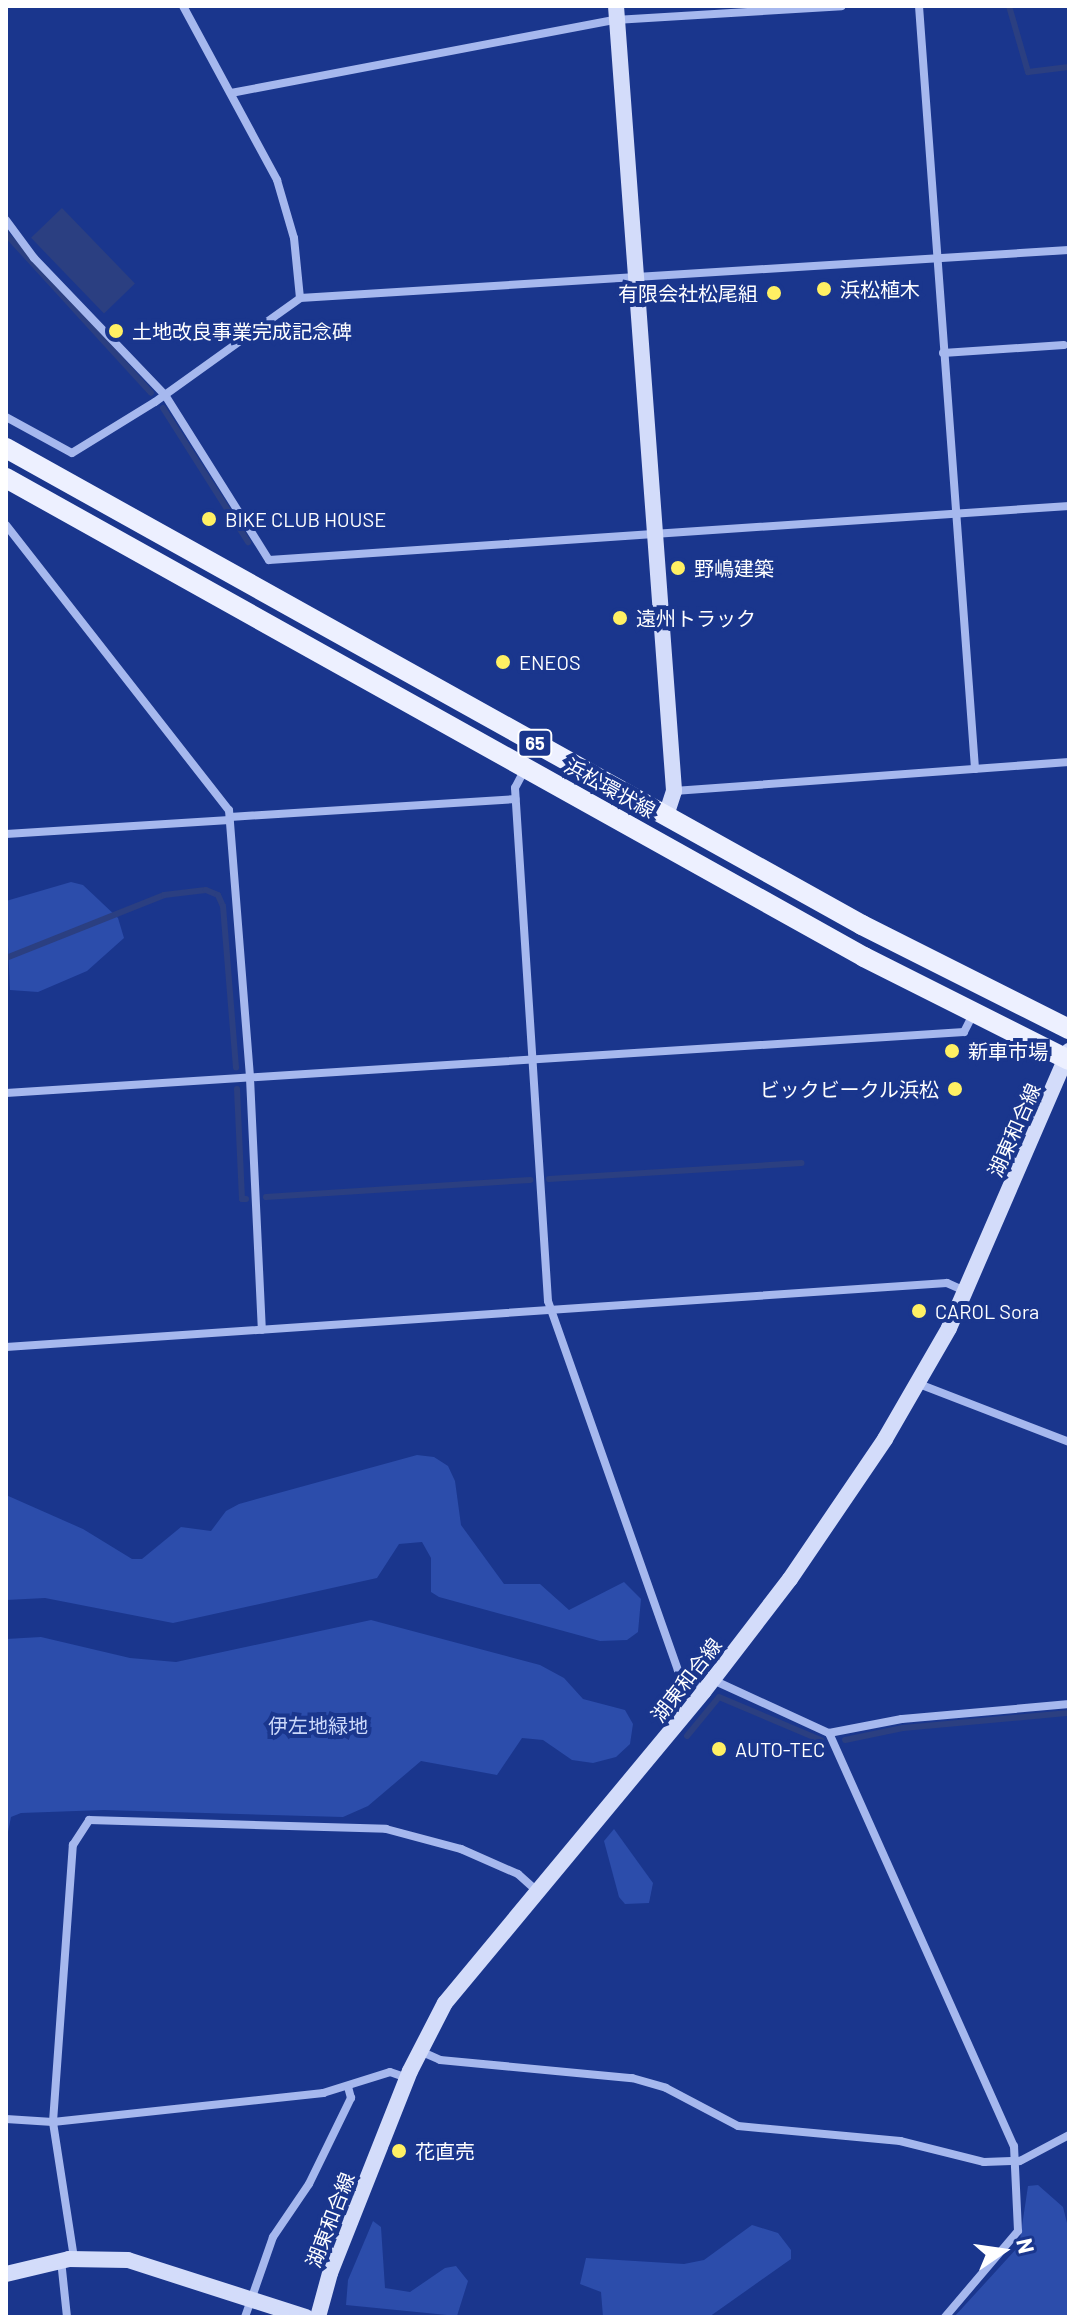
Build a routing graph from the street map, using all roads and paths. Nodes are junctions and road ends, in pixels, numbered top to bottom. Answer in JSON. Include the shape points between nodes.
{"nodes":[{"id":1,"x":183,"y":6,"type":"edge"},
{"id":2,"x":842,"y":6,"type":"edge"},
{"id":3,"x":919,"y":6,"type":"edge"},
{"id":4,"x":616,"y":13,"type":"edge"},
{"id":5,"x":231,"y":93,"type":"junction"},
{"id":6,"x":6,"y":220,"type":"edge"},
{"id":7,"x":1069,"y":250,"type":"edge"},
{"id":8,"x":939,"y":258,"type":"junction"},
{"id":9,"x":635,"y":277,"type":"junction"},
{"id":10,"x":300,"y":298,"type":"junction"},
{"id":11,"x":1064,"y":345,"type":"dead end"},
{"id":12,"x":943,"y":353,"type":"junction"},
{"id":13,"x":165,"y":395,"type":"junction"},
{"id":14,"x":6,"y":417,"type":"edge"},
{"id":15,"x":6,"y":448,"type":"edge"},
{"id":16,"x":6,"y":478,"type":"edge"},
{"id":17,"x":1069,"y":506,"type":"edge"},
{"id":18,"x":959,"y":513,"type":"junction"},
{"id":19,"x":6,"y":525,"type":"edge"},
{"id":20,"x":654,"y":534,"type":"junction"},
{"id":21,"x":1069,"y":762,"type":"edge"},
{"id":22,"x":526,"y":768,"type":"junction"},
{"id":23,"x":975,"y":769,"type":"junction"},
{"id":24,"x":674,"y":791,"type":"junction"},
{"id":25,"x":515,"y":799,"type":"junction"},
{"id":26,"x":666,"y":816,"type":"junction"},
{"id":27,"x":230,"y":819,"type":"junction"},
{"id":28,"x":6,"y":834,"type":"edge"},
{"id":29,"x":974,"y":1012,"type":"junction"},
{"id":30,"x":1069,"y":1029,"type":"edge"},
{"id":31,"x":1068,"y":1057,"type":"edge"},
{"id":32,"x":531,"y":1060,"type":"junction"},
{"id":33,"x":250,"y":1078,"type":"junction"},
{"id":34,"x":6,"y":1093,"type":"edge"},
{"id":35,"x":965,"y":1291,"type":"junction"},
{"id":36,"x":551,"y":1310,"type":"junction"},
{"id":37,"x":262,"y":1330,"type":"junction"},
{"id":38,"x":6,"y":1347,"type":"edge"},
{"id":39,"x":919,"y":1384,"type":"junction"},
{"id":40,"x":1069,"y":1442,"type":"edge"},
{"id":41,"x":708,"y":1685,"type":"junction"},
{"id":42,"x":1069,"y":1704,"type":"edge"},
{"id":43,"x":829,"y":1733,"type":"junction"},
{"id":44,"x":536,"y":1890,"type":"junction"},
{"id":45,"x":419,"y":2050,"type":"junction"},
{"id":46,"x":407,"y":2078,"type":"junction"},
{"id":47,"x":348,"y":2087,"type":"junction"},
{"id":48,"x":6,"y":2119,"type":"edge"},
{"id":49,"x":53,"y":2122,"type":"junction"},
{"id":50,"x":1069,"y":2135,"type":"edge"},
{"id":51,"x":1016,"y":2162,"type":"junction"},
{"id":52,"x":68,"y":2260,"type":"junction"},
{"id":53,"x":6,"y":2274,"type":"edge"},
{"id":54,"x":249,"y":2297,"type":"junction"},
{"id":55,"x":67,"y":2317,"type":"edge"},
{"id":56,"x":245,"y":2317,"type":"edge"},
{"id":57,"x":306,"y":2317,"type":"edge"},
{"id":58,"x":318,"y":2317,"type":"edge"},
{"id":59,"x":945,"y":2317,"type":"edge"}],
"edges":[{"from":1,"to":5,"type":"street"},
{"from":2,"to":4,"type":"street"},
{"from":3,"to":8,"type":"street"},
{"from":4,"to":5,"type":"street"},
{"from":4,"to":9,"type":"main road"},
{"from":5,"to":10,"type":"street","via":[[287,209]]},
{"from":6,"to":13,"type":"street","via":[[34,258]]},
{"from":7,"to":8,"type":"street"},
{"from":8,"to":9,"type":"street"},
{"from":8,"to":12,"type":"street"},
{"from":9,"to":10,"type":"street"},
{"from":9,"to":20,"type":"main road"},
{"from":10,"to":13,"type":"street"},
{"from":11,"to":12,"type":"street"},
{"from":12,"to":18,"type":"street"},
{"from":13,"to":14,"type":"street","via":[[72,453]]},
{"from":13,"to":20,"type":"street","via":[[269,560]]},
{"from":15,"to":26,"type":"main road","name":"浜松環状線","number":"65"},
{"from":16,"to":22,"type":"main road","name":"浜松環状線","number":"65"},
{"from":17,"to":18,"type":"street"},
{"from":18,"to":20,"type":"street"},
{"from":18,"to":23,"type":"street"},
{"from":19,"to":27,"type":"street"},
{"from":20,"to":24,"type":"main road"},
{"from":21,"to":23,"type":"street"},
{"from":22,"to":25,"type":"street"},
{"from":22,"to":29,"type":"main road","name":"浜松環状線","number":"65"},
{"from":23,"to":24,"type":"street"},
{"from":24,"to":26,"type":"main road"},
{"from":25,"to":27,"type":"street"},
{"from":25,"to":32,"type":"street"},
{"from":26,"to":30,"type":"main road","name":"浜松環状線","number":"65","via":[[862,925]]},
{"from":27,"to":28,"type":"street"},
{"from":27,"to":33,"type":"street"},
{"from":29,"to":31,"type":"main road","name":"浜松環状線","number":"65"},
{"from":29,"to":32,"type":"street","via":[[964,1032]]},
{"from":31,"to":35,"type":"main road","name":"湖東和合線"},
{"from":32,"to":33,"type":"street"},
{"from":32,"to":36,"type":"street"},
{"from":33,"to":34,"type":"street"},
{"from":33,"to":37,"type":"street"},
{"from":35,"to":36,"type":"street","via":[[947,1283]]},
{"from":35,"to":39,"type":"main road","name":"湖東和合線"},
{"from":36,"to":37,"type":"street"},
{"from":36,"to":41,"type":"street","via":[[678,1670]]},
{"from":37,"to":38,"type":"street"},
{"from":39,"to":40,"type":"street"},
{"from":39,"to":41,"type":"main road","name":"湖東和合線","via":[[790,1579]]},
{"from":41,"to":43,"type":"street"},
{"from":41,"to":44,"type":"main road","name":"湖東和合線"},
{"from":42,"to":43,"type":"street","via":[[902,1719]]},
{"from":43,"to":51,"type":"street","via":[[1014,2146]]},
{"from":44,"to":45,"type":"main road","name":"湖東和合線","via":[[459,1981]]},
{"from":44,"to":49,"type":"street","via":[[518,1874],[461,1849],[386,1829],[89,1820],[73,1845]]},
{"from":45,"to":46,"type":"main road","name":"湖東和合線"},
{"from":45,"to":51,"type":"street","via":[[440,2060],[632,2078],[666,2088],[738,2126],[900,2141],[984,2162]]},
{"from":46,"to":47,"type":"street","via":[[390,2072]]},
{"from":46,"to":58,"type":"main road","name":"湖東和合線","via":[[330,2273]]},
{"from":47,"to":49,"type":"street"},
{"from":47,"to":54,"type":"street","via":[[351,2098],[309,2184],[273,2237]]},
{"from":48,"to":49,"type":"street"},
{"from":49,"to":52,"type":"street"},
{"from":50,"to":51,"type":"street"},
{"from":51,"to":59,"type":"street","via":[[1020,2219],[1013,2242]]},
{"from":52,"to":53,"type":"main road"},
{"from":52,"to":54,"type":"main road","via":[[157,2266]]},
{"from":52,"to":55,"type":"street"},
{"from":54,"to":56,"type":"street"},
{"from":54,"to":57,"type":"main road"}]}
